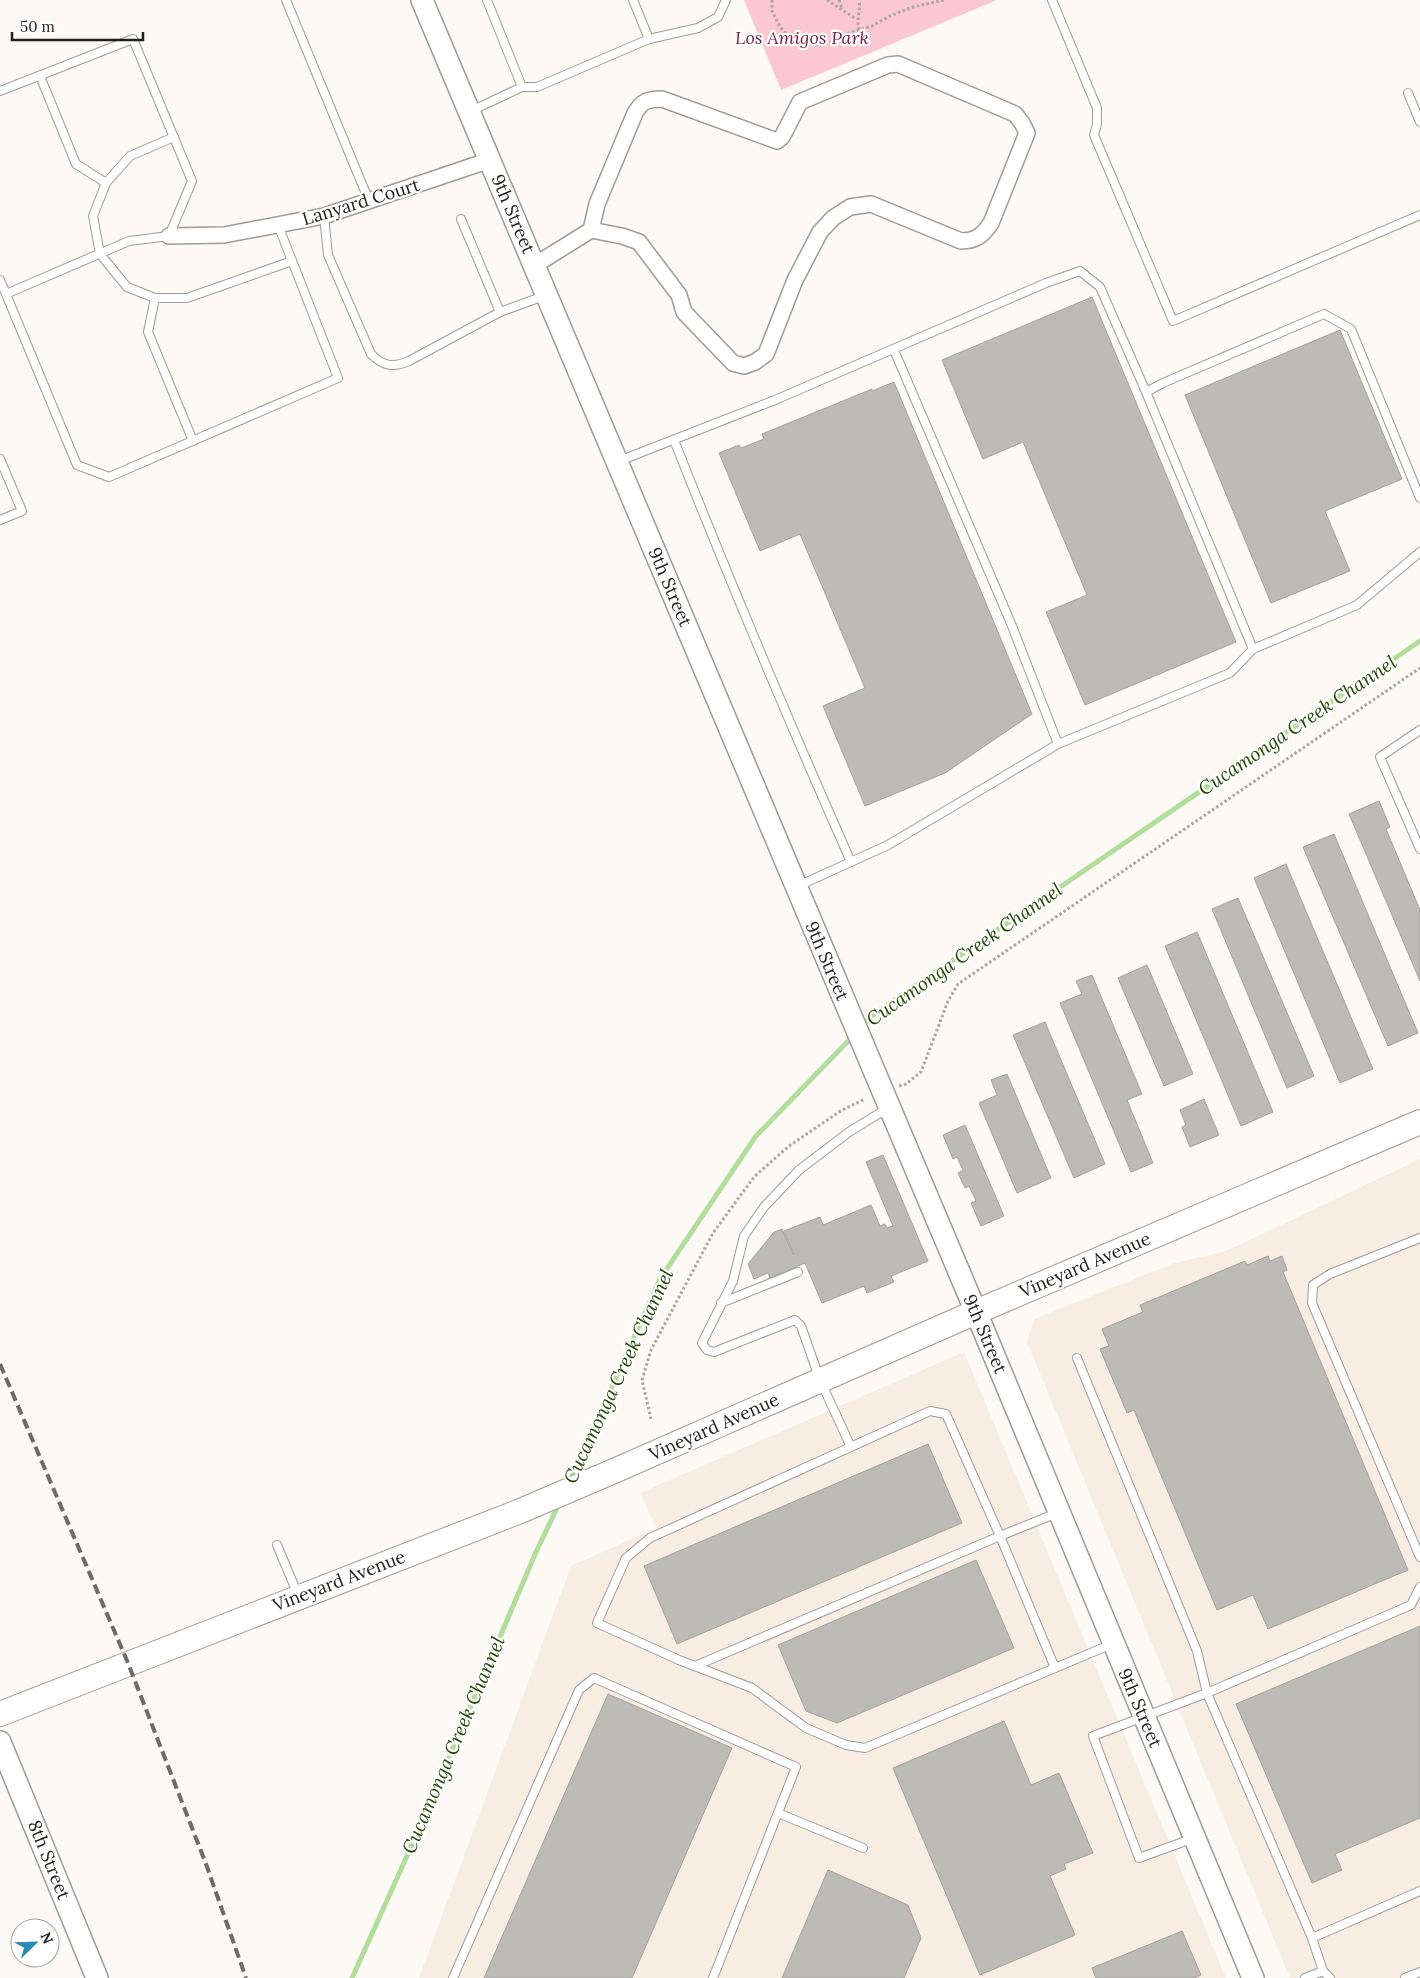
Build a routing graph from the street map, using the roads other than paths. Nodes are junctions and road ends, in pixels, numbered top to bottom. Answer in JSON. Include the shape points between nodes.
{"nodes":[{"id":1,"x":286,"y":0,"type":"edge"},
{"id":2,"x":422,"y":0,"type":"edge"},
{"id":3,"x":487,"y":0,"type":"edge"},
{"id":4,"x":632,"y":0,"type":"edge"},
{"id":5,"x":726,"y":0,"type":"edge"},
{"id":6,"x":1052,"y":0,"type":"edge"},
{"id":7,"x":649,"y":39,"type":"junction"},
{"id":8,"x":40,"y":76,"type":"junction"},
{"id":9,"x":522,"y":86,"type":"junction"},
{"id":10,"x":0,"y":92,"type":"edge"},
{"id":11,"x":1408,"y":93,"type":"dead end"},
{"id":12,"x":469,"y":111,"type":"junction"},
{"id":13,"x":1420,"y":122,"type":"edge"},
{"id":14,"x":174,"y":137,"type":"junction"},
{"id":15,"x":490,"y":160,"type":"junction"},
{"id":16,"x":106,"y":183,"type":"junction"},
{"id":17,"x":369,"y":202,"type":"junction"},
{"id":18,"x":1420,"y":215,"type":"edge"},
{"id":19,"x":324,"y":216,"type":"junction"},
{"id":20,"x":461,"y":219,"type":"dead end"},
{"id":21,"x":278,"y":225,"type":"junction"},
{"id":22,"x":591,"y":230,"type":"junction"},
{"id":23,"x":169,"y":236,"type":"junction"},
{"id":24,"x":100,"y":254,"type":"junction"},
{"id":25,"x":292,"y":261,"type":"junction"},
{"id":26,"x":535,"y":265,"type":"junction"},
{"id":27,"x":0,"y":280,"type":"edge"},
{"id":28,"x":6,"y":294,"type":"junction"},
{"id":29,"x":547,"y":295,"type":"junction"},
{"id":30,"x":155,"y":298,"type":"junction"},
{"id":31,"x":500,"y":312,"type":"junction"},
{"id":32,"x":894,"y":350,"type":"junction"},
{"id":33,"x":1146,"y":392,"type":"junction"},
{"id":34,"x":674,"y":440,"type":"junction"},
{"id":35,"x":193,"y":441,"type":"junction"},
{"id":36,"x":0,"y":459,"type":"edge"},
{"id":37,"x":618,"y":462,"type":"junction"},
{"id":38,"x":1420,"y":498,"type":"edge"},
{"id":39,"x":0,"y":520,"type":"edge"},
{"id":40,"x":1420,"y":552,"type":"edge"},
{"id":41,"x":1253,"y":649,"type":"junction"},
{"id":42,"x":1420,"y":730,"type":"edge"},
{"id":43,"x":1058,"y":744,"type":"junction"},
{"id":44,"x":1420,"y":849,"type":"edge"},
{"id":45,"x":851,"y":862,"type":"junction"},
{"id":46,"x":796,"y":887,"type":"junction"},
{"id":47,"x":889,"y":1108,"type":"junction"},
{"id":48,"x":1420,"y":1122,"type":"edge"},
{"id":49,"x":1420,"y":1238,"type":"edge"},
{"id":50,"x":798,"y":1272,"type":"dead end"},
{"id":51,"x":721,"y":1303,"type":"junction"},
{"id":52,"x":976,"y":1312,"type":"junction"},
{"id":53,"x":1077,"y":1358,"type":"dead end"},
{"id":54,"x":820,"y":1380,"type":"junction"},
{"id":55,"x":851,"y":1447,"type":"junction"},
{"id":56,"x":1059,"y":1512,"type":"junction"},
{"id":57,"x":1000,"y":1536,"type":"junction"},
{"id":58,"x":277,"y":1545,"type":"dead end"},
{"id":59,"x":1420,"y":1556,"type":"edge"},
{"id":60,"x":1420,"y":1587,"type":"edge"},
{"id":61,"x":298,"y":1597,"type":"junction"},
{"id":62,"x":1114,"y":1643,"type":"junction"},
{"id":63,"x":695,"y":1666,"type":"junction"},
{"id":64,"x":1055,"y":1668,"type":"junction"},
{"id":65,"x":1207,"y":1693,"type":"junction"},
{"id":66,"x":0,"y":1714,"type":"edge"},
{"id":67,"x":1144,"y":1716,"type":"junction"},
{"id":68,"x":0,"y":1742,"type":"edge"},
{"id":69,"x":778,"y":1813,"type":"junction"},
{"id":70,"x":1194,"y":1837,"type":"junction"},
{"id":71,"x":863,"y":1848,"type":"dead end"},
{"id":72,"x":1420,"y":1891,"type":"edge"},
{"id":73,"x":1312,"y":1938,"type":"junction"},
{"id":74,"x":1323,"y":1971,"type":"junction"},
{"id":75,"x":1420,"y":1972,"type":"edge"},
{"id":76,"x":97,"y":1978,"type":"edge"},
{"id":77,"x":453,"y":1978,"type":"edge"},
{"id":78,"x":713,"y":1978,"type":"edge"},
{"id":79,"x":1253,"y":1978,"type":"edge"},
{"id":80,"x":1305,"y":1978,"type":"edge"},
{"id":81,"x":1330,"y":1978,"type":"edge"},
{"id":82,"x":1405,"y":1978,"type":"edge"}],
"edges":[{"from":1,"to":17,"type":"lane"},
{"from":2,"to":12,"type":"street","name":"9th Street"},
{"from":3,"to":9,"type":"lane"},
{"from":4,"to":7,"type":"lane"},
{"from":5,"to":7,"type":"lane","via":[[718,17],[698,28]]},
{"from":6,"to":18,"type":"lane","via":[[1097,108],[1094,135],[1173,321]]},
{"from":7,"to":9,"type":"lane","via":[[537,87]]},
{"from":8,"to":10,"type":"lane"},
{"from":8,"to":14,"type":"lane","via":[[133,39]]},
{"from":8,"to":16,"type":"lane","via":[[76,164]]},
{"from":9,"to":12,"type":"lane"},
{"from":11,"to":13,"type":"lane"},
{"from":12,"to":15,"type":"street","name":"9th Street"},
{"from":14,"to":16,"type":"lane","via":[[130,156]]},
{"from":14,"to":23,"type":"lane","via":[[192,181]]},
{"from":15,"to":17,"type":"street","name":"Lanyard Court"},
{"from":15,"to":26,"type":"street","name":"9th Street"},
{"from":16,"to":24,"type":"lane","via":[[93,216]]},
{"from":17,"to":19,"type":"street","name":"Lanyard Court"},
{"from":19,"to":21,"type":"street","name":"Lanyard Court"},
{"from":19,"to":31,"type":"lane","via":[[328,255],[370,354],[379,362],[398,366]]},
{"from":20,"to":31,"type":"lane"},
{"from":21,"to":23,"type":"street","name":"Lanyard Court","via":[[224,235]]},
{"from":21,"to":25,"type":"lane"},
{"from":22,"to":22,"type":"street","via":[[639,242],[679,295],[684,312],[733,363],[744,366],[766,354],[795,280],[820,232],[833,218],[850,207],[870,204],[961,241],[972,241],[985,233],[991,223],[1027,134],[1015,114],[898,64],[888,65],[800,102],[777,141],[662,99],[649,99],[641,103],[636,113],[597,204]]},
{"from":22,"to":26,"type":"street"},
{"from":23,"to":24,"type":"lane","via":[[129,241]]},
{"from":24,"to":28,"type":"lane"},
{"from":24,"to":30,"type":"lane","via":[[128,287]]},
{"from":25,"to":30,"type":"lane","via":[[187,298]]},
{"from":25,"to":35,"type":"lane","via":[[338,378]]},
{"from":26,"to":29,"type":"street","name":"9th Street"},
{"from":27,"to":28,"type":"lane"},
{"from":28,"to":35,"type":"lane","via":[[77,465],[110,477]]},
{"from":29,"to":31,"type":"lane"},
{"from":29,"to":37,"type":"street","name":"9th Street"},
{"from":30,"to":35,"type":"lane","via":[[148,332]]},
{"from":32,"to":33,"type":"lane","via":[[1080,271],[1100,287]]},
{"from":32,"to":34,"type":"lane"},
{"from":32,"to":43,"type":"lane","via":[[1006,612]]},
{"from":33,"to":38,"type":"lane","via":[[1324,314],[1351,329]]},
{"from":33,"to":41,"type":"lane"},
{"from":34,"to":37,"type":"lane"},
{"from":34,"to":45,"type":"lane","via":[[787,718]]},
{"from":36,"to":39,"type":"lane","via":[[22,511]]},
{"from":37,"to":46,"type":"street","name":"9th Street"},
{"from":40,"to":41,"type":"lane","via":[[1357,605]]},
{"from":41,"to":43,"type":"lane","via":[[1230,672]]},
{"from":42,"to":44,"type":"lane","via":[[1380,757]]},
{"from":43,"to":45,"type":"lane","via":[[888,845]]},
{"from":45,"to":46,"type":"lane"},
{"from":46,"to":47,"type":"street","name":"9th Street"},
{"from":47,"to":51,"type":"lane","via":[[817,1155],[764,1207],[744,1236],[733,1281]]},
{"from":47,"to":52,"type":"street","name":"9th Street"},
{"from":48,"to":52,"type":"main road","name":"Vineyard Avenue"},
{"from":49,"to":59,"type":"lane","via":[[1330,1274],[1313,1285],[1312,1304]]},
{"from":50,"to":51,"type":"lane"},
{"from":51,"to":54,"type":"lane","via":[[702,1343],[707,1350],[714,1352],[795,1320],[801,1326]]},
{"from":52,"to":54,"type":"main road","name":"Vineyard Avenue"},
{"from":52,"to":56,"type":"street","name":"9th Street"},
{"from":53,"to":65,"type":"lane","via":[[1197,1651]]},
{"from":54,"to":55,"type":"lane"},
{"from":54,"to":61,"type":"main road","name":"Vineyard Avenue","via":[[518,1512]]},
{"from":55,"to":57,"type":"lane","via":[[930,1411],[946,1414]]},
{"from":55,"to":63,"type":"lane","via":[[650,1538],[626,1558],[598,1623]]},
{"from":56,"to":57,"type":"lane"},
{"from":56,"to":62,"type":"street","name":"9th Street"},
{"from":57,"to":63,"type":"lane"},
{"from":57,"to":64,"type":"lane"},
{"from":58,"to":61,"type":"lane"},
{"from":60,"to":65,"type":"lane","via":[[1411,1605]]},
{"from":61,"to":66,"type":"main road","name":"Vineyard Avenue"},
{"from":62,"to":64,"type":"lane"},
{"from":62,"to":67,"type":"street","name":"9th Street"},
{"from":63,"to":64,"type":"lane","via":[[752,1688],[806,1728],[846,1745],[865,1748]]},
{"from":65,"to":67,"type":"lane"},
{"from":65,"to":73,"type":"lane"},
{"from":67,"to":70,"type":"street","name":"9th Street"},
{"from":67,"to":70,"type":"lane","via":[[1093,1736],[1139,1858]]},
{"from":68,"to":76,"type":"street","name":"8th Street"},
{"from":69,"to":71,"type":"lane"},
{"from":69,"to":77,"type":"lane","via":[[796,1767],[594,1678],[579,1690]]},
{"from":69,"to":78,"type":"lane"},
{"from":70,"to":79,"type":"street","name":"9th Street"},
{"from":72,"to":73,"type":"lane"},
{"from":73,"to":74,"type":"lane"},
{"from":74,"to":80,"type":"lane"},
{"from":74,"to":81,"type":"lane"},
{"from":75,"to":82,"type":"lane"}]}
